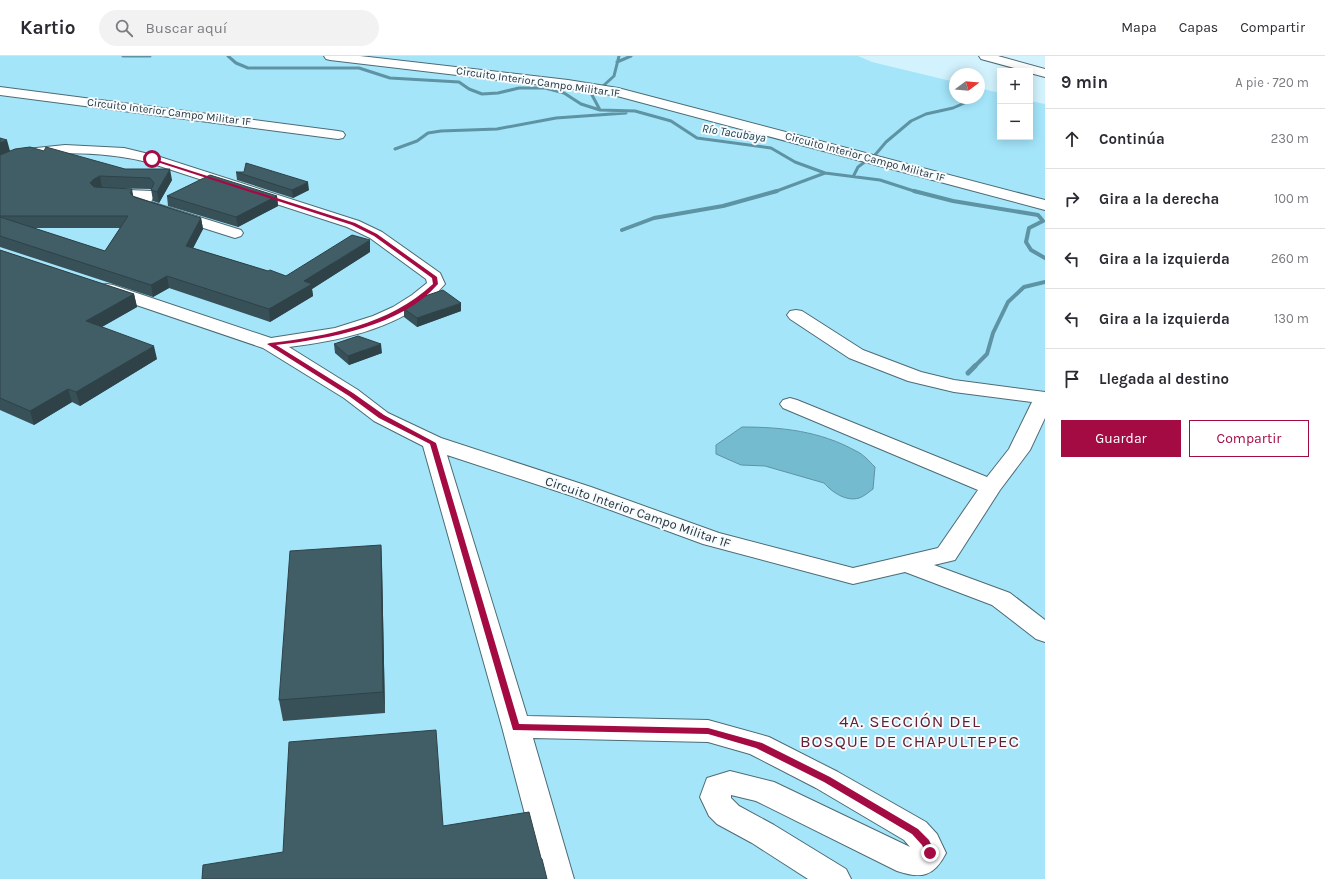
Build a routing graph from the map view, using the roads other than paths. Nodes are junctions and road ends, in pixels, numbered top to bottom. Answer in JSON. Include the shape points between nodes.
{"nodes":[{"id":1,"x":330,"y":56,"type":"edge"},
{"id":2,"x":985,"y":56,"type":"edge"},
{"id":3,"x":1045,"y":73,"type":"edge"},
{"id":4,"x":0,"y":91,"type":"edge"},
{"id":5,"x":338,"y":135,"type":"dead end"},
{"id":6,"x":0,"y":161,"type":"edge"},
{"id":7,"x":102,"y":194,"type":"edge"},
{"id":8,"x":1045,"y":205,"type":"edge"},
{"id":9,"x":234,"y":233,"type":"dead end"},
{"id":10,"x":88,"y":283,"type":"edge"},
{"id":11,"x":796,"y":315,"type":"dead end"},
{"id":12,"x":270,"y":344,"type":"junction"},
{"id":13,"x":1044,"y":398,"type":"edge"},
{"id":14,"x":790,"y":404,"type":"dead end"},
{"id":15,"x":433,"y":443,"type":"junction"},
{"id":16,"x":991,"y":487,"type":"junction"},
{"id":17,"x":905,"y":563,"type":"junction"},
{"id":18,"x":1045,"y":633,"type":"edge"},
{"id":19,"x":516,"y":728,"type":"junction"},
{"id":20,"x":558,"y":879,"type":"edge"},
{"id":21,"x":835,"y":879,"type":"edge"}],
"edges":[{"from":1,"to":8,"type":"street","name":"Circuito Interior Campo Militar 1F","via":[[618,92]]},
{"from":2,"to":3,"type":"street"},
{"from":4,"to":5,"type":"street","name":"Circuito Interior Campo Militar 1F"},
{"from":6,"to":12,"type":"street","name":"Circuito Interior Campo Militar 1F","via":[[17,154],[65,149],[124,152],[152,159],[353,224],[376,235],[434,277],[436,284],[430,290],[413,303],[380,321],[316,339]]},
{"from":7,"to":9,"type":"street","via":[[147,194],[142,204],[196,221],[192,228],[218,228]]},
{"from":10,"to":12,"type":"street","name":"Circuito Interior Campo Militar 1F"},
{"from":11,"to":13,"type":"street","via":[[856,354],[915,378]]},
{"from":12,"to":15,"type":"street","name":"Circuito Interior Campo Militar 1F","via":[[351,394],[381,416]]},
{"from":13,"to":16,"type":"street","name":"Circuito Interior Campo Militar 1F","via":[[1018,450]]},
{"from":14,"to":16,"type":"street"},
{"from":15,"to":17,"type":"street","name":"Circuito Interior Campo Militar 1F","via":[[583,492],[711,539],[853,576]]},
{"from":15,"to":19,"type":"street"},
{"from":16,"to":17,"type":"street","name":"Circuito Interior Campo Militar 1F","via":[[946,554]]},
{"from":17,"to":18,"type":"street","via":[[1001,599]]},
{"from":19,"to":20,"type":"street"},
{"from":19,"to":21,"type":"street","via":[[708,731],[759,745],[827,780],[915,831],[926,843],[930,853],[922,862],[908,862],[763,791],[730,783],[718,786],[715,797],[728,815]]}]}
